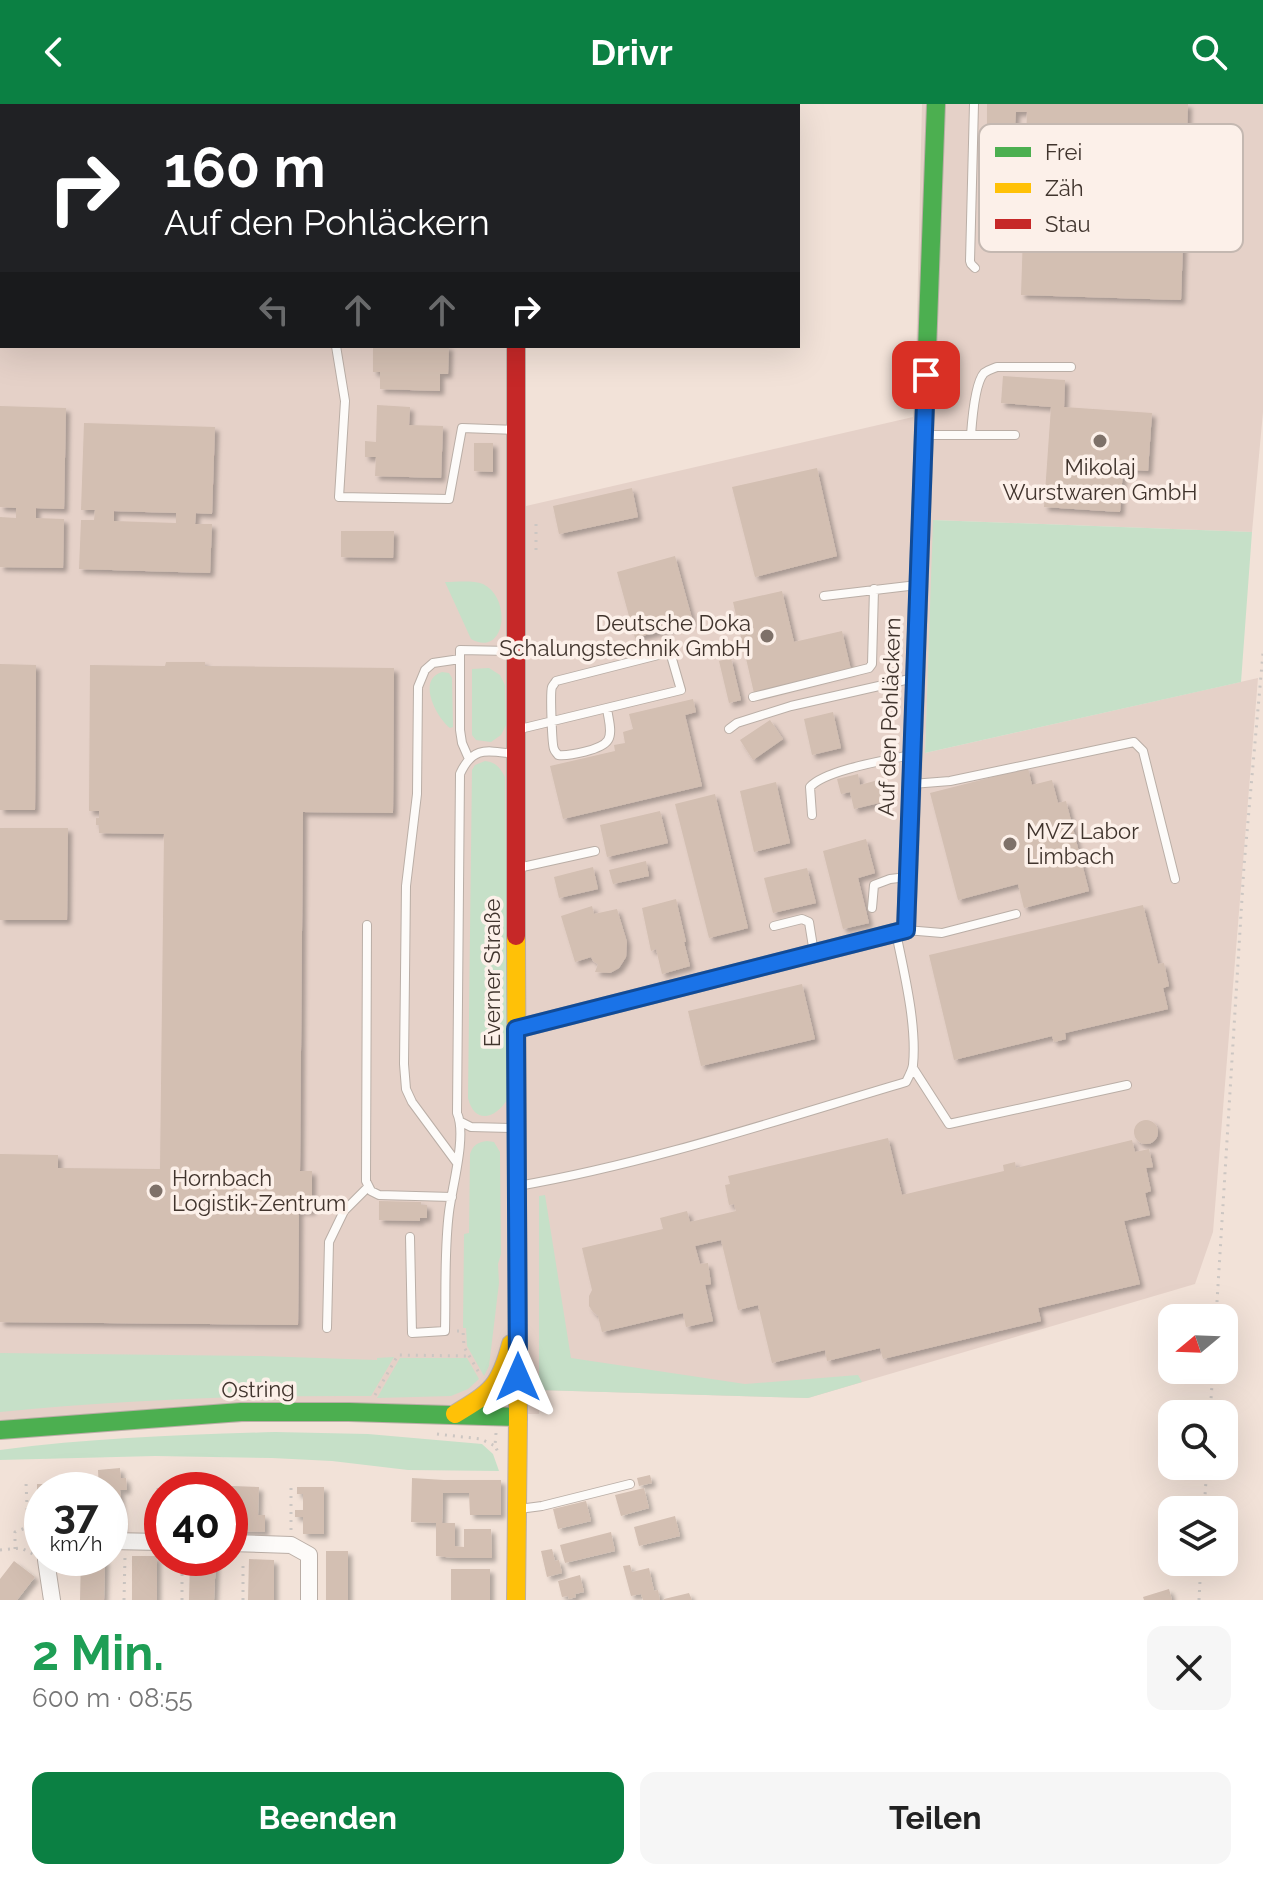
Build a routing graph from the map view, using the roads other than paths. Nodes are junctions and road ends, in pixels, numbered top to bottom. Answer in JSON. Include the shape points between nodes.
{"nodes":[{"id":1,"x":936,"y":104,"type":"edge"},
{"id":2,"x":974,"y":104,"type":"edge"},
{"id":3,"x":975,"y":268,"type":"dead end"},
{"id":4,"x":336,"y":348,"type":"edge"},
{"id":5,"x":516,"y":348,"type":"edge"},
{"id":6,"x":1071,"y":367,"type":"dead end"},
{"id":7,"x":515,"y":430,"type":"junction"},
{"id":8,"x":924,"y":435,"type":"junction"},
{"id":9,"x":971,"y":435,"type":"junction"},
{"id":10,"x":1015,"y":435,"type":"dead end"},
{"id":11,"x":918,"y":585,"type":"junction"},
{"id":12,"x":874,"y":589,"type":"junction"},
{"id":13,"x":824,"y":596,"type":"dead end"},
{"id":14,"x":515,"y":651,"type":"junction"},
{"id":15,"x":460,"y":659,"type":"junction"},
{"id":16,"x":915,"y":678,"type":"junction"},
{"id":17,"x":753,"y":697,"type":"dead end"},
{"id":18,"x":607,"y":708,"type":"junction"},
{"id":19,"x":553,"y":721,"type":"junction"},
{"id":20,"x":729,"y":729,"type":"dead end"},
{"id":21,"x":515,"y":730,"type":"junction"},
{"id":22,"x":515,"y":754,"type":"junction"},
{"id":23,"x":912,"y":755,"type":"junction"},
{"id":24,"x":469,"y":759,"type":"junction"},
{"id":25,"x":911,"y":784,"type":"junction"},
{"id":26,"x":812,"y":815,"type":"dead end"},
{"id":27,"x":595,"y":851,"type":"dead end"},
{"id":28,"x":515,"y":869,"type":"junction"},
{"id":29,"x":908,"y":877,"type":"junction"},
{"id":30,"x":1175,"y":879,"type":"dead end"},
{"id":31,"x":872,"y":908,"type":"dead end"},
{"id":32,"x":1016,"y":914,"type":"dead end"},
{"id":33,"x":367,"y":925,"type":"dead end"},
{"id":34,"x":774,"y":926,"type":"dead end"},
{"id":35,"x":900,"y":932,"type":"junction"},
{"id":36,"x":814,"y":953,"type":"junction"},
{"id":37,"x":516,"y":1029,"type":"junction"},
{"id":38,"x":913,"y":1068,"type":"junction"},
{"id":39,"x":1127,"y":1085,"type":"dead end"},
{"id":40,"x":461,"y":1122,"type":"junction"},
{"id":41,"x":516,"y":1128,"type":"junction"},
{"id":42,"x":457,"y":1163,"type":"junction"},
{"id":43,"x":517,"y":1186,"type":"junction"},
{"id":44,"x":368,"y":1187,"type":"junction"},
{"id":45,"x":452,"y":1197,"type":"junction"},
{"id":46,"x":410,"y":1237,"type":"dead end"},
{"id":47,"x":518,"y":1322,"type":"junction"},
{"id":48,"x":327,"y":1328,"type":"dead end"},
{"id":49,"x":455,"y":1414,"type":"junction"},
{"id":50,"x":518,"y":1417,"type":"junction"},
{"id":51,"x":0,"y":1430,"type":"edge"},
{"id":52,"x":630,"y":1484,"type":"dead end"},
{"id":53,"x":518,"y":1509,"type":"junction"},
{"id":54,"x":248,"y":1543,"type":"edge"},
{"id":55,"x":48,"y":1576,"type":"edge"},
{"id":56,"x":52,"y":1600,"type":"edge"},
{"id":57,"x":309,"y":1600,"type":"edge"},
{"id":58,"x":516,"y":1600,"type":"edge"}],
"edges":[{"from":1,"to":8,"type":"street","name":"Auf den Pohläckern"},
{"from":2,"to":3,"type":"lane","via":[[970,261]]},
{"from":4,"to":7,"type":"lane","via":[[345,401],[339,497],[449,499],[462,428]]},
{"from":5,"to":7,"type":"street","name":"Everner Straße"},
{"from":6,"to":9,"type":"lane","via":[[986,371]]},
{"from":7,"to":14,"type":"street","name":"Everner Straße"},
{"from":8,"to":9,"type":"lane"},
{"from":8,"to":11,"type":"street","name":"Auf den Pohläckern"},
{"from":9,"to":10,"type":"lane"},
{"from":11,"to":12,"type":"lane"},
{"from":11,"to":16,"type":"street","name":"Auf den Pohläckern"},
{"from":12,"to":13,"type":"lane"},
{"from":12,"to":17,"type":"lane","via":[[869,668]]},
{"from":14,"to":15,"type":"lane","via":[[460,650]]},
{"from":14,"to":21,"type":"street","name":"Everner Straße"},
{"from":15,"to":24,"type":"lane","via":[[460,730]]},
{"from":15,"to":42,"type":"lane","via":[[433,663],[418,687],[417,794],[406,886],[404,1064],[412,1102]]},
{"from":16,"to":20,"type":"lane","via":[[791,706]]},
{"from":16,"to":23,"type":"street","name":"Auf den Pohläckern"},
{"from":18,"to":19,"type":"lane"},
{"from":18,"to":19,"type":"lane","via":[[608,740],[601,747],[566,756],[554,749]]},
{"from":18,"to":19,"type":"lane","via":[[681,690],[670,652],[556,681]]},
{"from":19,"to":21,"type":"lane"},
{"from":21,"to":22,"type":"street","name":"Everner Straße"},
{"from":22,"to":24,"type":"lane","via":[[484,750]]},
{"from":22,"to":28,"type":"street","name":"Everner Straße"},
{"from":23,"to":25,"type":"street","name":"Auf den Pohläckern"},
{"from":23,"to":26,"type":"lane","via":[[817,780],[810,787]]},
{"from":24,"to":40,"type":"lane","via":[[460,774]]},
{"from":25,"to":29,"type":"street","name":"Auf den Pohläckern"},
{"from":25,"to":30,"type":"lane","via":[[950,781],[1134,742],[1143,751]]},
{"from":27,"to":28,"type":"lane"},
{"from":28,"to":37,"type":"street","name":"Everner Straße"},
{"from":29,"to":31,"type":"lane","via":[[874,885]]},
{"from":29,"to":35,"type":"street","name":"Auf den Pohläckern"},
{"from":32,"to":35,"type":"lane","via":[[942,933]]},
{"from":33,"to":44,"type":"lane"},
{"from":34,"to":36,"type":"lane","via":[[809,922]]},
{"from":35,"to":36,"type":"street"},
{"from":35,"to":38,"type":"lane"},
{"from":36,"to":37,"type":"street"},
{"from":37,"to":41,"type":"street","name":"Everner Straße"},
{"from":38,"to":39,"type":"lane","via":[[949,1124]]},
{"from":38,"to":43,"type":"lane","via":[[906,1082],[727,1136]]},
{"from":40,"to":41,"type":"lane"},
{"from":40,"to":42,"type":"lane"},
{"from":41,"to":43,"type":"street","name":"Everner Straße"},
{"from":42,"to":45,"type":"lane"},
{"from":43,"to":47,"type":"street","name":"Everner Straße"},
{"from":44,"to":45,"type":"lane","via":[[385,1196]]},
{"from":44,"to":48,"type":"lane","via":[[344,1211],[329,1242]]},
{"from":45,"to":46,"type":"lane","via":[[445,1331],[412,1333]]},
{"from":47,"to":49,"type":"street","via":[[493,1389]]},
{"from":47,"to":50,"type":"street","name":"Everner Straße"},
{"from":49,"to":50,"type":"street","name":"Ostring"},
{"from":49,"to":51,"type":"street","name":"Ostring","via":[[241,1412]]},
{"from":50,"to":53,"type":"street","name":"Everner Straße"},
{"from":52,"to":53,"type":"lane"},
{"from":53,"to":58,"type":"street","name":"Everner Straße"},
{"from":54,"to":57,"type":"street","via":[[291,1545],[309,1555]]},
{"from":55,"to":56,"type":"street"}]}
